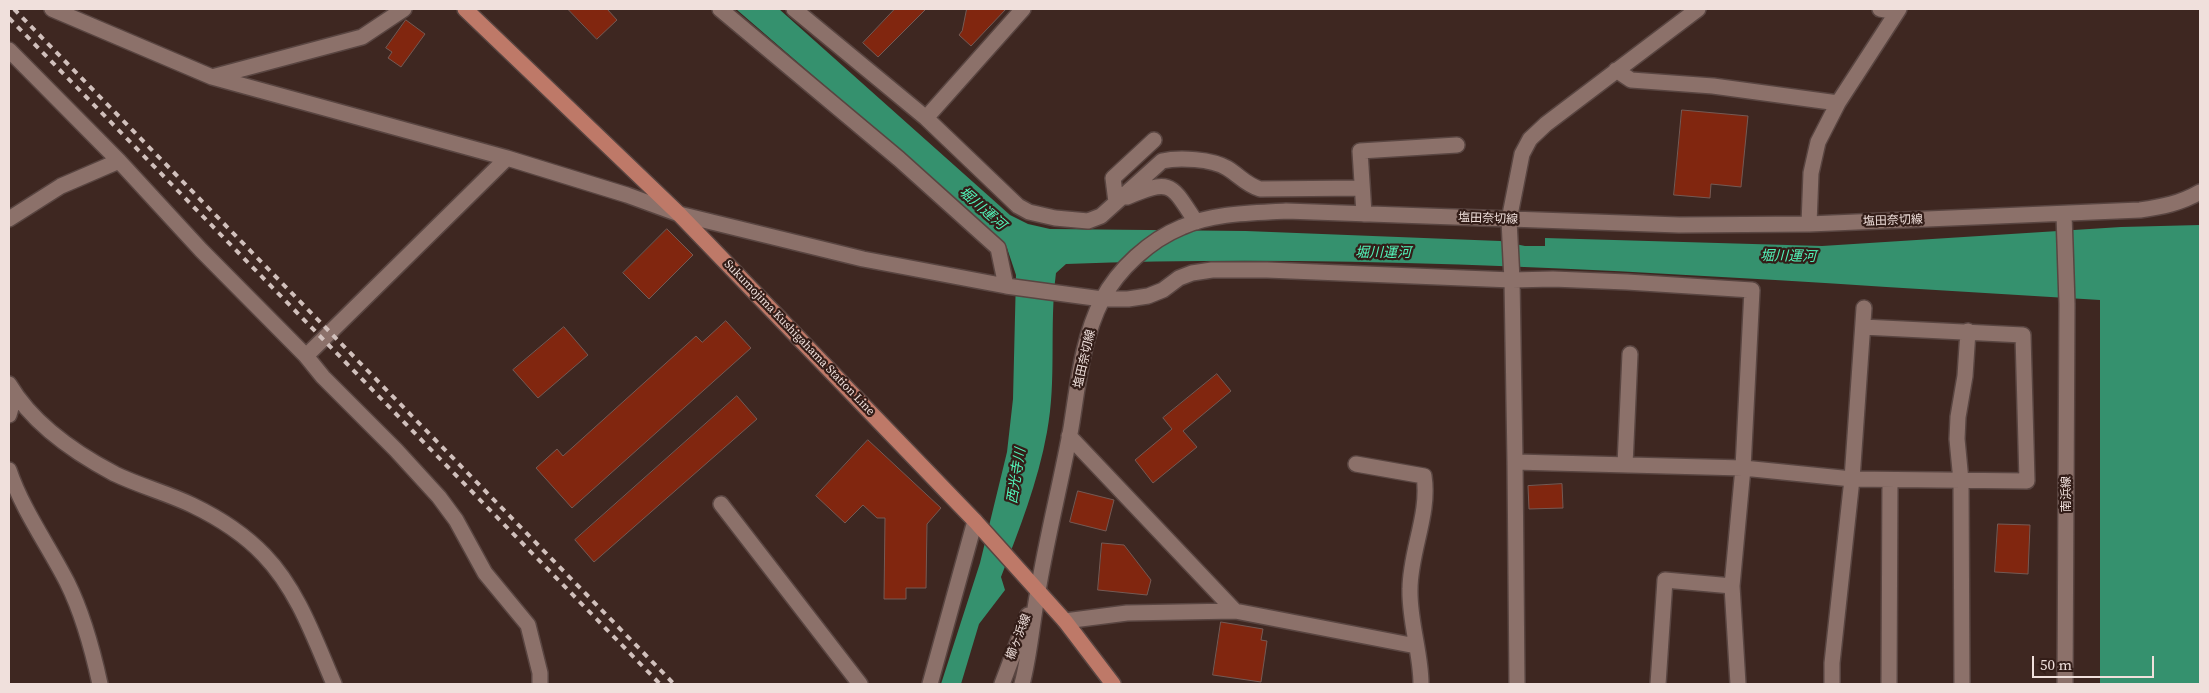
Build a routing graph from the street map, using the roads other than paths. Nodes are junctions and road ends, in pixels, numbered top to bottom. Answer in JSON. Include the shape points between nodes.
{"nodes":[{"id":1,"x":52,"y":9,"type":"edge"},
{"id":2,"x":404,"y":9,"type":"edge"},
{"id":3,"x":720,"y":9,"type":"edge"},
{"id":4,"x":794,"y":9,"type":"edge"},
{"id":5,"x":1023,"y":9,"type":"edge"},
{"id":6,"x":1698,"y":9,"type":"edge"},
{"id":7,"x":1880,"y":9,"type":"edge"},
{"id":8,"x":1898,"y":10,"type":"edge"},
{"id":9,"x":471,"y":11,"type":"edge"},
{"id":10,"x":9,"y":50,"type":"edge"},
{"id":11,"x":1616,"y":70,"type":"junction"},
{"id":12,"x":212,"y":76,"type":"junction"},
{"id":13,"x":1838,"y":103,"type":"junction"},
{"id":14,"x":926,"y":118,"type":"junction"},
{"id":15,"x":1154,"y":140,"type":"dead end"},
{"id":16,"x":1457,"y":145,"type":"dead end"},
{"id":17,"x":507,"y":158,"type":"junction"},
{"id":18,"x":119,"y":160,"type":"junction"},
{"id":19,"x":1362,"y":188,"type":"junction"},
{"id":20,"x":2200,"y":192,"type":"edge"},
{"id":21,"x":1116,"y":202,"type":"junction"},
{"id":22,"x":679,"y":214,"type":"junction"},
{"id":23,"x":1364,"y":214,"type":"junction"},
{"id":24,"x":9,"y":219,"type":"edge"},
{"id":25,"x":2064,"y":220,"type":"junction"},
{"id":26,"x":1196,"y":222,"type":"junction"},
{"id":27,"x":1808,"y":224,"type":"junction"},
{"id":28,"x":1509,"y":225,"type":"junction"},
{"id":29,"x":1512,"y":277,"type":"junction"},
{"id":30,"x":1006,"y":286,"type":"junction"},
{"id":31,"x":1102,"y":299,"type":"junction"},
{"id":32,"x":1864,"y":308,"type":"dead end"},
{"id":33,"x":1863,"y":327,"type":"junction"},
{"id":34,"x":1968,"y":331,"type":"junction"},
{"id":35,"x":1630,"y":354,"type":"dead end"},
{"id":36,"x":306,"y":356,"type":"junction"},
{"id":37,"x":12,"y":389,"type":"edge"},
{"id":38,"x":9,"y":415,"type":"edge"},
{"id":39,"x":1069,"y":436,"type":"junction"},
{"id":40,"x":1515,"y":462,"type":"junction"},
{"id":41,"x":1356,"y":464,"type":"dead end"},
{"id":42,"x":1625,"y":465,"type":"junction"},
{"id":43,"x":1743,"y":468,"type":"junction"},
{"id":44,"x":9,"y":470,"type":"edge"},
{"id":45,"x":1852,"y":478,"type":"junction"},
{"id":46,"x":1890,"y":480,"type":"junction"},
{"id":47,"x":1961,"y":481,"type":"junction"},
{"id":48,"x":721,"y":504,"type":"dead end"},
{"id":49,"x":975,"y":521,"type":"junction"},
{"id":50,"x":1732,"y":586,"type":"junction"},
{"id":51,"x":1038,"y":590,"type":"junction"},
{"id":52,"x":1235,"y":611,"type":"junction"},
{"id":53,"x":1065,"y":621,"type":"junction"},
{"id":54,"x":1416,"y":646,"type":"junction"},
{"id":55,"x":100,"y":684,"type":"edge"},
{"id":56,"x":334,"y":684,"type":"edge"},
{"id":57,"x":540,"y":684,"type":"edge"},
{"id":58,"x":860,"y":684,"type":"edge"},
{"id":59,"x":930,"y":684,"type":"edge"},
{"id":60,"x":1002,"y":684,"type":"edge"},
{"id":61,"x":1022,"y":684,"type":"edge"},
{"id":62,"x":1113,"y":684,"type":"edge"},
{"id":63,"x":1421,"y":684,"type":"edge"},
{"id":64,"x":1517,"y":684,"type":"edge"},
{"id":65,"x":1658,"y":684,"type":"edge"},
{"id":66,"x":1738,"y":684,"type":"edge"},
{"id":67,"x":1832,"y":684,"type":"edge"},
{"id":68,"x":1890,"y":684,"type":"edge"},
{"id":69,"x":1962,"y":684,"type":"edge"},
{"id":70,"x":2065,"y":684,"type":"edge"}],
"edges":[{"from":1,"to":12,"type":"street"},
{"from":2,"to":12,"type":"street","via":[[362,37]]},
{"from":3,"to":30,"type":"street","via":[[899,159],[998,248]]},
{"from":4,"to":14,"type":"street"},
{"from":5,"to":14,"type":"street"},
{"from":6,"to":11,"type":"street"},
{"from":7,"to":8,"type":"street"},
{"from":8,"to":13,"type":"street"},
{"from":9,"to":22,"type":"main road","name":"Sukumojima Kushigahama Station Line"},
{"from":10,"to":18,"type":"street"},
{"from":11,"to":13,"type":"street","via":[[1631,80],[1713,86]]},
{"from":11,"to":28,"type":"street","via":[[1530,139],[1522,154]]},
{"from":12,"to":17,"type":"street"},
{"from":13,"to":27,"type":"street","via":[[1818,142]]},
{"from":14,"to":21,"type":"street","via":[[1018,206],[1029,212],[1088,221],[1101,216]]},
{"from":15,"to":21,"type":"street","via":[[1113,178]]},
{"from":16,"to":19,"type":"street","via":[[1360,151]]},
{"from":17,"to":22,"type":"street"},
{"from":17,"to":36,"type":"street"},
{"from":18,"to":24,"type":"street","via":[[61,186]]},
{"from":18,"to":36,"type":"street","via":[[201,250]]},
{"from":19,"to":21,"type":"street","via":[[1260,189],[1248,185],[1226,167],[1187,158],[1162,161]]},
{"from":19,"to":23,"type":"street"},
{"from":20,"to":25,"type":"street","name":"塩田奈切線","via":[[2164,207]]},
{"from":21,"to":26,"type":"street","via":[[1164,185],[1175,190]]},
{"from":22,"to":30,"type":"street","via":[[862,260]]},
{"from":22,"to":49,"type":"main road","name":"Sukumojima Kushigahama Station Line"},
{"from":23,"to":26,"type":"street","name":"塩田奈切線","via":[[1286,211]]},
{"from":23,"to":28,"type":"street","name":"塩田奈切線"},
{"from":25,"to":27,"type":"street","name":"塩田奈切線"},
{"from":25,"to":70,"type":"street","name":"南浜線","via":[[2067,304]]},
{"from":26,"to":31,"type":"street","name":"塩田奈切線","via":[[1156,241],[1124,268]]},
{"from":27,"to":28,"type":"street","name":"塩田奈切線"},
{"from":28,"to":29,"type":"street"},
{"from":29,"to":31,"type":"street","via":[[1212,270],[1179,278],[1148,296]]},
{"from":29,"to":40,"type":"street"},
{"from":29,"to":43,"type":"street","via":[[1752,290]]},
{"from":30,"to":31,"type":"street"},
{"from":31,"to":39,"type":"street","name":"塩田奈切線","via":[[1086,341]]},
{"from":32,"to":33,"type":"street"},
{"from":33,"to":34,"type":"street"},
{"from":33,"to":45,"type":"street"},
{"from":34,"to":47,"type":"street","via":[[1958,417]]},
{"from":34,"to":47,"type":"street","via":[[2023,335],[2027,481]]},
{"from":35,"to":42,"type":"street"},
{"from":36,"to":57,"type":"street","via":[[439,497],[456,520],[485,573],[528,625]]},
{"from":37,"to":38,"type":"street"},
{"from":37,"to":56,"type":"street","via":[[46,427],[75,450],[115,474],[192,506],[264,554],[285,581],[304,616]]},
{"from":39,"to":51,"type":"street","name":"塩田奈切線"},
{"from":39,"to":52,"type":"street"},
{"from":40,"to":42,"type":"street"},
{"from":40,"to":64,"type":"street"},
{"from":41,"to":54,"type":"street","via":[[1424,476],[1427,493],[1410,589]]},
{"from":42,"to":43,"type":"street"},
{"from":43,"to":45,"type":"street"},
{"from":43,"to":50,"type":"street"},
{"from":44,"to":55,"type":"street","via":[[68,584]]},
{"from":45,"to":46,"type":"street"},
{"from":45,"to":67,"type":"street"},
{"from":46,"to":47,"type":"street"},
{"from":46,"to":68,"type":"street"},
{"from":47,"to":69,"type":"street"},
{"from":48,"to":58,"type":"street"},
{"from":49,"to":51,"type":"main road","name":"Sukumojima Kushigahama Station Line"},
{"from":49,"to":59,"type":"street"},
{"from":50,"to":65,"type":"street","via":[[1666,580]]},
{"from":50,"to":66,"type":"street"},
{"from":51,"to":53,"type":"main road","name":"Sukumojima Kushigahama Station Line"},
{"from":51,"to":60,"type":"street","name":"櫛ヶ浜線"},
{"from":51,"to":61,"type":"street"},
{"from":52,"to":53,"type":"street","via":[[1127,613]]},
{"from":52,"to":54,"type":"street"},
{"from":53,"to":62,"type":"main road","name":"Sukumojima Kushigahama Station Line"},
{"from":54,"to":63,"type":"street"}]}
